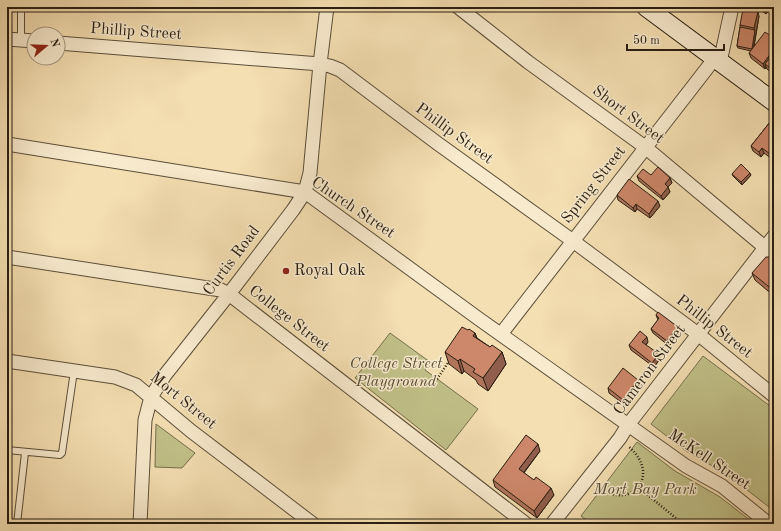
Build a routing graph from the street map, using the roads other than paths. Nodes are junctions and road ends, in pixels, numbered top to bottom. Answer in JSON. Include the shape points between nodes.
{"nodes":[{"id":1,"x":21,"y":7,"type":"edge"},
{"id":2,"x":327,"y":7,"type":"edge"},
{"id":3,"x":458,"y":7,"type":"edge"},
{"id":4,"x":646,"y":7,"type":"edge"},
{"id":5,"x":732,"y":7,"type":"edge"},
{"id":6,"x":26,"y":31,"type":"edge"},
{"id":7,"x":7,"y":39,"type":"edge"},
{"id":8,"x":26,"y":41,"type":"edge"},
{"id":9,"x":66,"y":44,"type":"edge"},
{"id":10,"x":717,"y":60,"type":"junction"},
{"id":11,"x":320,"y":64,"type":"junction"},
{"id":12,"x":774,"y":102,"type":"edge"},
{"id":13,"x":7,"y":144,"type":"edge"},
{"id":14,"x":645,"y":147,"type":"junction"},
{"id":15,"x":305,"y":192,"type":"junction"},
{"id":16,"x":774,"y":236,"type":"edge"},
{"id":17,"x":573,"y":241,"type":"junction"},
{"id":18,"x":770,"y":251,"type":"edge"},
{"id":19,"x":7,"y":257,"type":"edge"},
{"id":20,"x":229,"y":294,"type":"junction"},
{"id":21,"x":501,"y":334,"type":"junction"},
{"id":22,"x":698,"y":334,"type":"junction"},
{"id":23,"x":7,"y":361,"type":"edge"},
{"id":24,"x":74,"y":371,"type":"junction"},
{"id":25,"x":774,"y":396,"type":"edge"},
{"id":26,"x":150,"y":397,"type":"junction"},
{"id":27,"x":628,"y":425,"type":"junction"},
{"id":28,"x":7,"y":450,"type":"edge"},
{"id":29,"x":25,"y":452,"type":"junction"},
{"id":30,"x":17,"y":524,"type":"edge"},
{"id":31,"x":140,"y":524,"type":"edge"},
{"id":32,"x":313,"y":524,"type":"edge"},
{"id":33,"x":526,"y":524,"type":"edge"},
{"id":34,"x":552,"y":524,"type":"edge"},
{"id":35,"x":769,"y":524,"type":"edge"}],
"edges":[{"from":1,"to":6,"type":"lane"},
{"from":2,"to":11,"type":"street","name":"Curtis Road"},
{"from":3,"to":14,"type":"street","name":"Short Street","via":[[528,62]]},
{"from":4,"to":10,"type":"street"},
{"from":5,"to":10,"type":"street","name":"Spring Street"},
{"from":7,"to":8,"type":"street"},
{"from":9,"to":11,"type":"street","name":"Phillip Street"},
{"from":10,"to":12,"type":"street"},
{"from":10,"to":14,"type":"street","name":"Spring Street"},
{"from":11,"to":15,"type":"street","name":"Curtis Road","via":[[310,173]]},
{"from":11,"to":17,"type":"street","name":"Phillip Street","via":[[340,70]]},
{"from":13,"to":15,"type":"street","name":"Church Street"},
{"from":14,"to":17,"type":"street","name":"Spring Street"},
{"from":14,"to":18,"type":"street","name":"Short Street"},
{"from":15,"to":20,"type":"street","name":"Curtis Road"},
{"from":15,"to":21,"type":"street","name":"Church Street"},
{"from":16,"to":18,"type":"street","name":"Cameron Street"},
{"from":17,"to":21,"type":"street","name":"Spring Street"},
{"from":17,"to":22,"type":"street","name":"Phillip Street"},
{"from":18,"to":22,"type":"street","name":"Cameron Street"},
{"from":19,"to":20,"type":"street","name":"College Street","via":[[221,290]]},
{"from":20,"to":26,"type":"street","name":"Curtis Road"},
{"from":20,"to":33,"type":"street","name":"College Street"},
{"from":21,"to":27,"type":"street","name":"Church Street"},
{"from":22,"to":25,"type":"street","name":"Phillip Street"},
{"from":22,"to":27,"type":"street","name":"Cameron Street"},
{"from":23,"to":24,"type":"street","name":"Mort Street"},
{"from":24,"to":26,"type":"street","name":"Mort Street","via":[[123,379],[136,385]]},
{"from":24,"to":29,"type":"lane","via":[[62,453],[58,456]]},
{"from":26,"to":31,"type":"street","name":"Curtis Road","via":[[145,420]]},
{"from":26,"to":32,"type":"street","name":"Mort Street"},
{"from":27,"to":34,"type":"street","name":"Cameron Street"},
{"from":27,"to":35,"type":"street","name":"McKell Street","via":[[686,466],[722,486]]},
{"from":28,"to":29,"type":"lane"},
{"from":29,"to":30,"type":"lane"}]}
